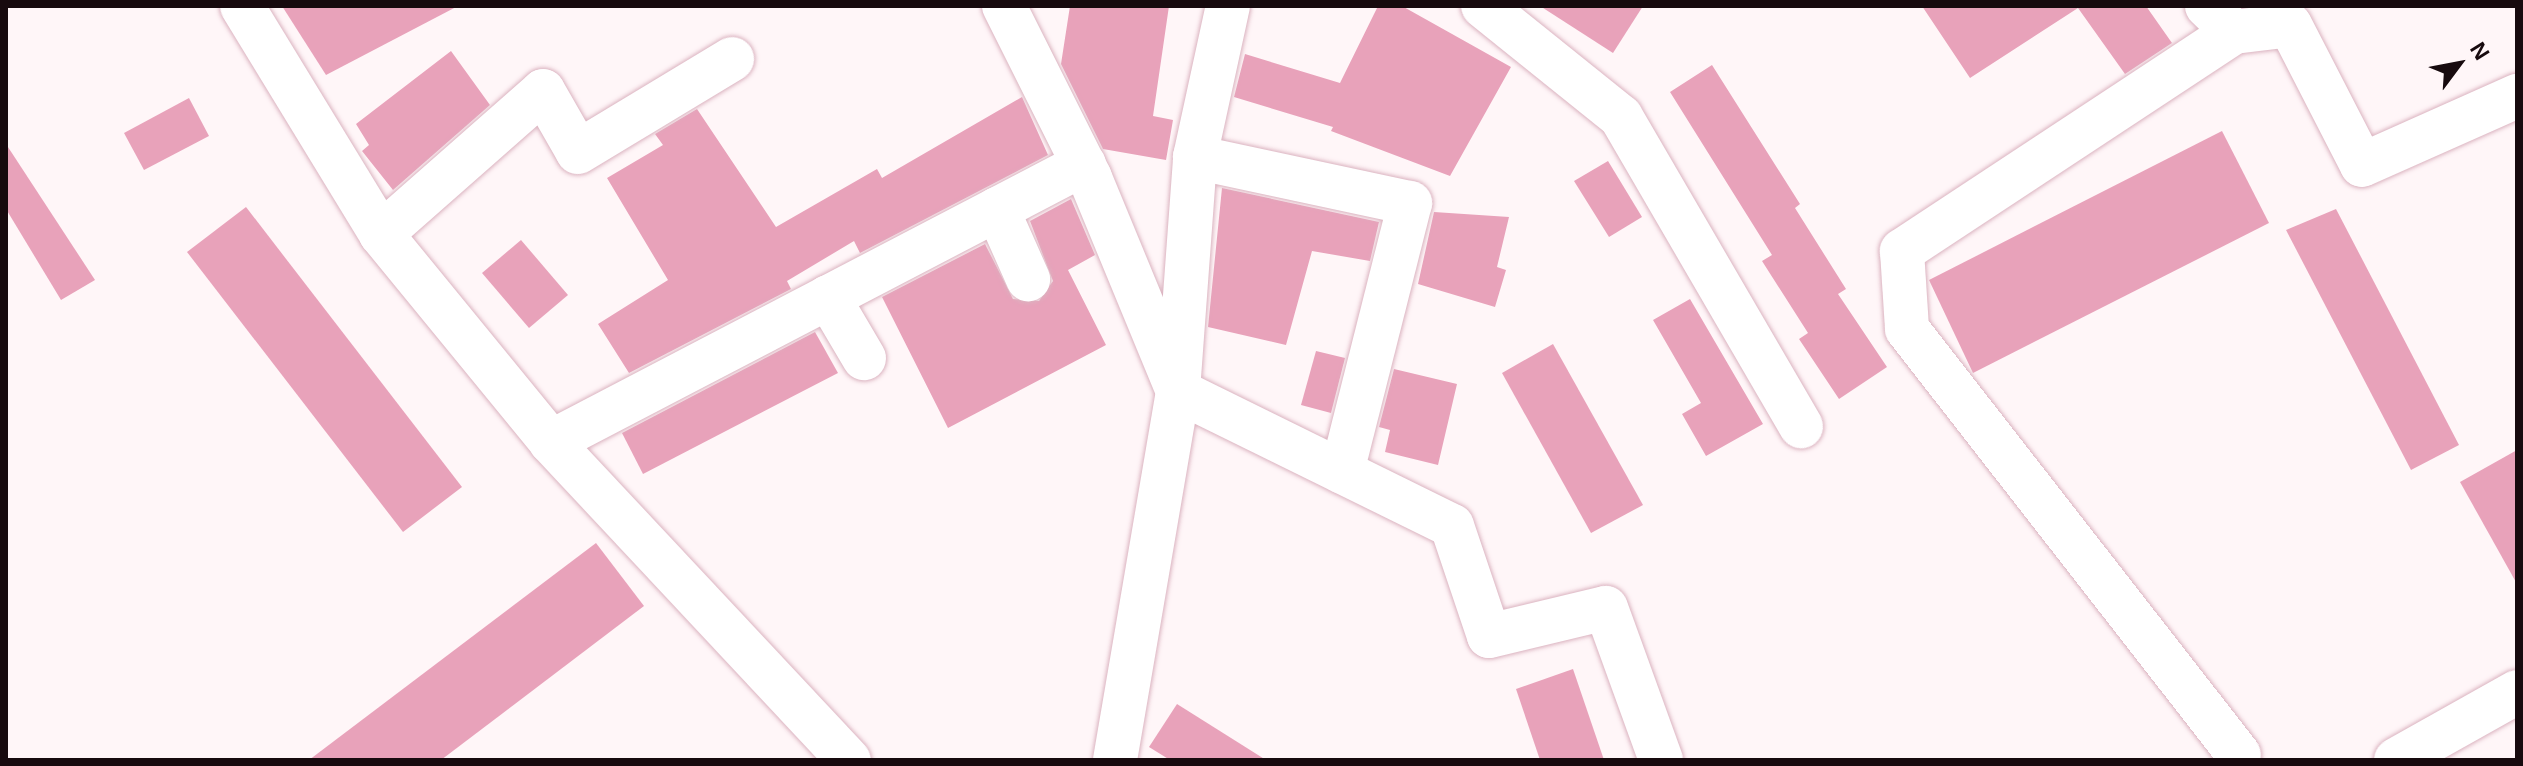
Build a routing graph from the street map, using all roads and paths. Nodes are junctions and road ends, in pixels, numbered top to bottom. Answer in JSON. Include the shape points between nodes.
{"nodes":[{"id":1,"x":242,"y":6,"type":"edge"},
{"id":2,"x":1004,"y":6,"type":"edge"},
{"id":3,"x":1228,"y":6,"type":"edge"},
{"id":4,"x":1483,"y":6,"type":"edge"},
{"id":5,"x":2220,"y":19,"type":"edge"},
{"id":6,"x":732,"y":59,"type":"dead end"},
{"id":7,"x":2517,"y":96,"type":"edge"},
{"id":8,"x":1195,"y":157,"type":"junction"},
{"id":9,"x":1084,"y":164,"type":"junction"},
{"id":10,"x":997,"y":209,"type":"junction"},
{"id":11,"x":381,"y":234,"type":"junction"},
{"id":12,"x":1028,"y":279,"type":"dead end"},
{"id":13,"x":828,"y":297,"type":"junction"},
{"id":14,"x":864,"y":358,"type":"dead end"},
{"id":15,"x":1178,"y":391,"type":"junction"},
{"id":16,"x":1801,"y":426,"type":"dead end"},
{"id":17,"x":551,"y":442,"type":"junction"},
{"id":18,"x":1342,"y":472,"type":"junction"},
{"id":19,"x":2517,"y":692,"type":"edge"},
{"id":20,"x":2237,"y":758,"type":"edge"},
{"id":21,"x":849,"y":760,"type":"edge"},
{"id":22,"x":1115,"y":760,"type":"edge"},
{"id":23,"x":1661,"y":760,"type":"edge"},
{"id":24,"x":2396,"y":760,"type":"edge"}],
"edges":[{"from":1,"to":11,"type":"street"},
{"from":2,"to":9,"type":"street"},
{"from":3,"to":8,"type":"street"},
{"from":4,"to":16,"type":"street","via":[[1621,117]]},
{"from":5,"to":7,"type":"street","via":[[2290,25],[2362,165]]},
{"from":5,"to":20,"type":"street","via":[[1902,251],[1907,329]]},
{"from":6,"to":11,"type":"street","via":[[578,152],[543,91]]},
{"from":8,"to":15,"type":"street"},
{"from":8,"to":18,"type":"street","via":[[1410,203]]},
{"from":9,"to":10,"type":"street"},
{"from":9,"to":15,"type":"street"},
{"from":10,"to":12,"type":"street"},
{"from":10,"to":13,"type":"street"},
{"from":11,"to":17,"type":"street"},
{"from":13,"to":14,"type":"street"},
{"from":13,"to":17,"type":"street"},
{"from":15,"to":18,"type":"street"},
{"from":15,"to":22,"type":"street"},
{"from":17,"to":21,"type":"street"},
{"from":18,"to":23,"type":"street","via":[[1452,526],[1489,636],[1606,608]]},
{"from":19,"to":24,"type":"street"}]}
